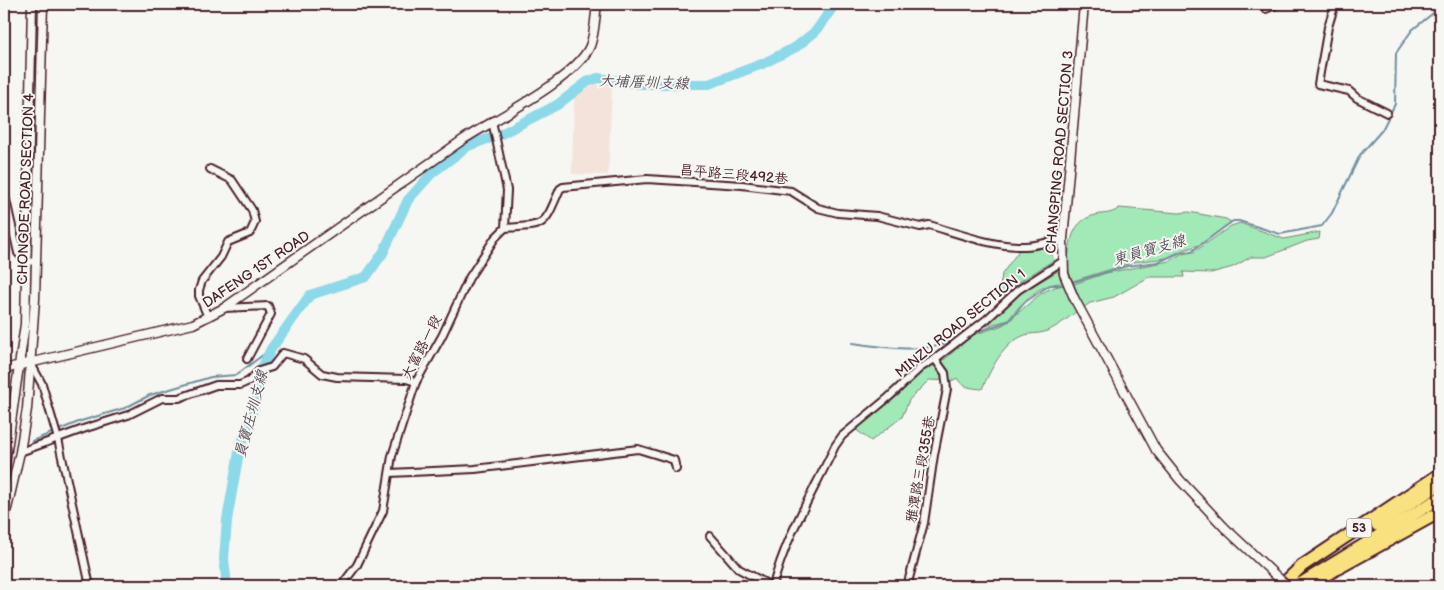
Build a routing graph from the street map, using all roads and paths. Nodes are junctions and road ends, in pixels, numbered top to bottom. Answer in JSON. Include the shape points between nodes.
{"nodes":[{"id":1,"x":32,"y":4,"type":"edge"},
{"id":2,"x":43,"y":4,"type":"edge"},
{"id":3,"x":597,"y":4,"type":"edge"},
{"id":4,"x":1084,"y":4,"type":"edge"},
{"id":5,"x":1278,"y":4,"type":"edge"},
{"id":6,"x":1335,"y":4,"type":"edge"},
{"id":7,"x":1266,"y":9,"type":"dead end"},
{"id":8,"x":1387,"y":113,"type":"dead end"},
{"id":9,"x":492,"y":121,"type":"junction"},
{"id":10,"x":210,"y":169,"type":"dead end"},
{"id":11,"x":4,"y":192,"type":"edge"},
{"id":12,"x":505,"y":228,"type":"junction"},
{"id":13,"x":1063,"y":239,"type":"junction"},
{"id":14,"x":1063,"y":261,"type":"junction"},
{"id":15,"x":25,"y":262,"type":"junction"},
{"id":16,"x":36,"y":262,"type":"junction"},
{"id":17,"x":224,"y":308,"type":"junction"},
{"id":18,"x":208,"y":317,"type":"junction"},
{"id":19,"x":247,"y":359,"type":"dead end"},
{"id":20,"x":935,"y":359,"type":"junction"},
{"id":21,"x":30,"y":362,"type":"junction"},
{"id":22,"x":20,"y":365,"type":"junction"},
{"id":23,"x":4,"y":369,"type":"edge"},
{"id":24,"x":416,"y":382,"type":"junction"},
{"id":25,"x":58,"y":439,"type":"junction"},
{"id":26,"x":5,"y":450,"type":"edge"},
{"id":27,"x":20,"y":452,"type":"junction"},
{"id":28,"x":676,"y":469,"type":"dead end"},
{"id":29,"x":4,"y":471,"type":"edge"},
{"id":30,"x":390,"y":473,"type":"junction"},
{"id":31,"x":1440,"y":474,"type":"edge"},
{"id":32,"x":1440,"y":484,"type":"edge"},
{"id":33,"x":1440,"y":498,"type":"edge"},
{"id":34,"x":1440,"y":512,"type":"edge"},
{"id":35,"x":4,"y":522,"type":"edge"},
{"id":36,"x":710,"y":536,"type":"dead end"},
{"id":37,"x":90,"y":586,"type":"edge"},
{"id":38,"x":341,"y":586,"type":"edge"},
{"id":39,"x":772,"y":586,"type":"edge"},
{"id":40,"x":907,"y":586,"type":"edge"},
{"id":41,"x":1281,"y":586,"type":"edge"},
{"id":42,"x":1287,"y":586,"type":"edge"},
{"id":43,"x":1297,"y":586,"type":"edge"},
{"id":44,"x":1302,"y":586,"type":"edge"}],
"edges":[{"from":1,"to":15,"type":"street","name":"CHONGDE ROAD SECTION 4"},
{"from":2,"to":16,"type":"street","name":"CHONGDE ROAD SECTION 4"},
{"from":3,"to":9,"type":"street","name":"DAFENG 1ST ROAD","via":[[592,41],[584,56],[566,73]]},
{"from":4,"to":13,"type":"street","name":"CHANGPING ROAD SECTION 3"},
{"from":5,"to":7,"type":"street"},
{"from":6,"to":8,"type":"street","via":[[1318,84],[1349,91]]},
{"from":9,"to":12,"type":"street","via":[[507,190]]},
{"from":9,"to":17,"type":"street","name":"DAFENG 1ST ROAD"},
{"from":10,"to":18,"type":"street","via":[[232,180],[252,210],[255,222],[250,234],[228,242],[202,281],[199,296]]},
{"from":11,"to":15,"type":"street","via":[[18,253]]},
{"from":12,"to":13,"type":"street","name":"昌平路三段492巷","via":[[537,226],[547,219],[563,187],[647,179],[791,191],[818,208],[838,213],[877,216],[920,227],[929,225],[1011,245],[1026,246]]},
{"from":12,"to":24,"type":"street","name":"大富路一段","via":[[469,278]]},
{"from":13,"to":14,"type":"street","name":"CHANGPING ROAD SECTION 3"},
{"from":14,"to":20,"type":"street","name":"MINZU ROAD SECTION 1","via":[[1018,290]]},
{"from":14,"to":42,"type":"street","name":"CHANGPING ROAD SECTION 3","bridge":true,"via":[[1068,285],[1156,450],[1225,528]]},
{"from":15,"to":16,"type":"street"},
{"from":15,"to":22,"type":"street","name":"CHONGDE ROAD SECTION 4","via":[[25,324]]},
{"from":16,"to":21,"type":"street","name":"CHONGDE ROAD SECTION 4"},
{"from":17,"to":18,"type":"street","name":"DAFENG 1ST ROAD"},
{"from":17,"to":19,"type":"street","via":[[268,306],[272,314]]},
{"from":18,"to":21,"type":"street","name":"DAFENG 1ST ROAD","via":[[193,324]]},
{"from":20,"to":39,"type":"street","name":"MINZU ROAD SECTION 1","via":[[920,368],[842,436],[778,567]]},
{"from":20,"to":40,"type":"street","name":"雅潭路三段355巷","via":[[945,373],[947,389],[927,508]]},
{"from":21,"to":22,"type":"street","name":"DAFENG 1ST ROAD"},
{"from":21,"to":25,"type":"street","via":[[42,384]]},
{"from":21,"to":27,"type":"street","name":"CHONGDE ROAD SECTION 4"},
{"from":22,"to":23,"type":"street","name":"DAFENG 1ST ROAD"},
{"from":22,"to":26,"type":"street","name":"CHONGDE ROAD SECTION 4"},
{"from":24,"to":25,"type":"street","via":[[322,374],[304,359],[283,352],[272,367],[259,371],[240,385],[216,385],[179,398],[162,398],[128,416]]},
{"from":24,"to":30,"type":"street","name":"大富路一段","via":[[392,456]]},
{"from":25,"to":27,"type":"street"},
{"from":25,"to":37,"type":"street"},
{"from":26,"to":29,"type":"street","name":"CHONGDE ROAD SECTION 4"},
{"from":27,"to":35,"type":"street","name":"CHONGDE ROAD SECTION 4"},
{"from":28,"to":30,"type":"street","via":[[674,460],[638,449],[475,469]]},
{"from":30,"to":38,"type":"street","name":"大富路一段","via":[[383,511],[369,544]]},
{"from":31,"to":41,"type":"highway","number":"53","via":[[1302,566]]},
{"from":32,"to":41,"type":"highway"},
{"from":33,"to":43,"type":"highway"},
{"from":34,"to":44,"type":"highway"},
{"from":36,"to":39,"type":"street","via":[[740,569]]}]}
